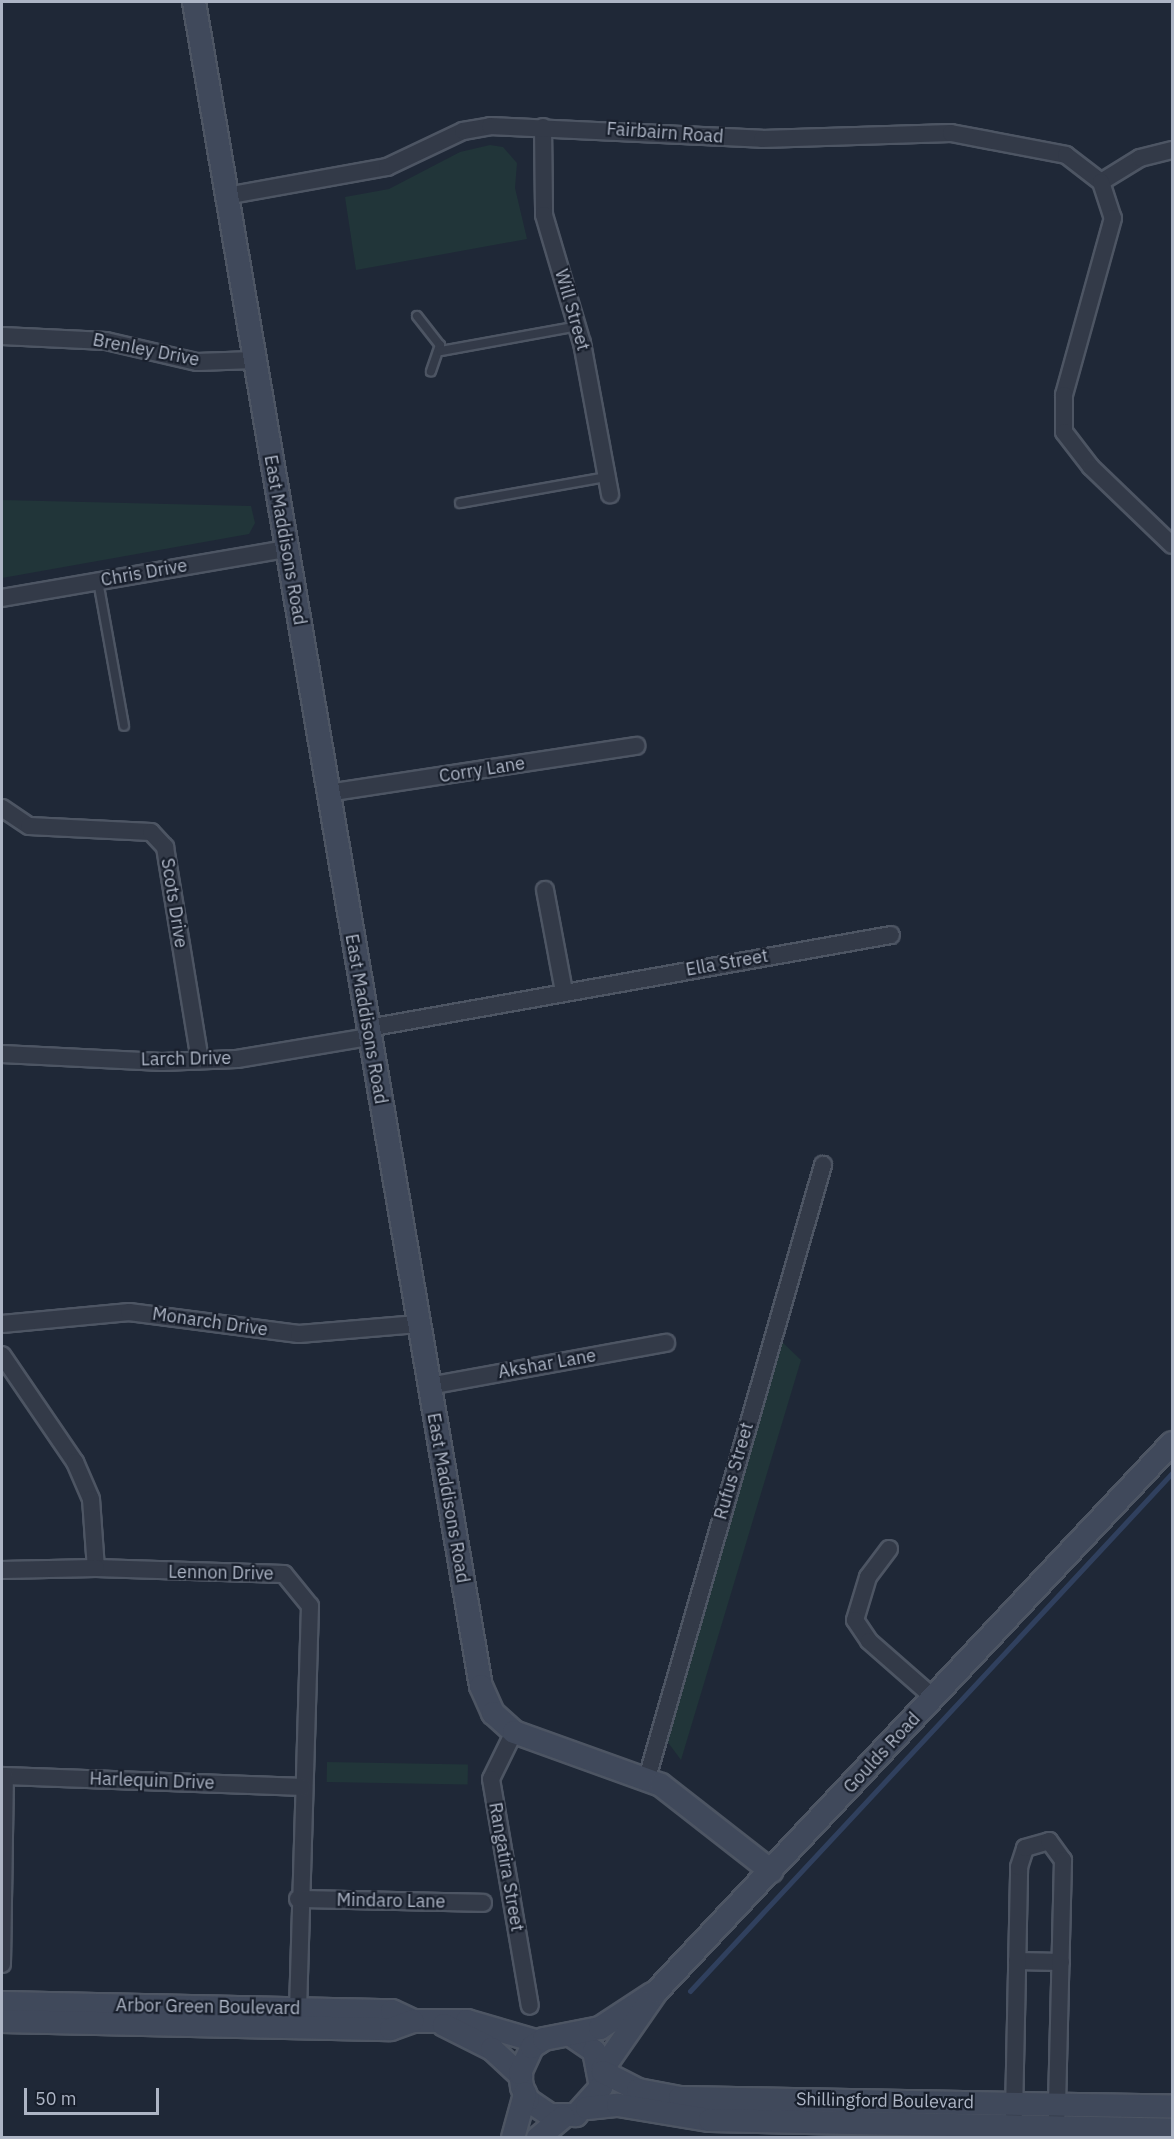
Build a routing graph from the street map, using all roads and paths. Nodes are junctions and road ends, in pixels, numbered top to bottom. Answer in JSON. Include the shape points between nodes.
{"nodes":[{"id":1,"x":194,"y":2,"type":"edge"},
{"id":2,"x":543,"y":127,"type":"junction"},
{"id":3,"x":1173,"y":150,"type":"edge"},
{"id":4,"x":1101,"y":183,"type":"junction"},
{"id":5,"x":226,"y":196,"type":"junction"},
{"id":6,"x":417,"y":316,"type":"dead end"},
{"id":7,"x":578,"y":326,"type":"junction"},
{"id":8,"x":2,"y":336,"type":"edge"},
{"id":9,"x":441,"y":351,"type":"junction"},
{"id":10,"x":254,"y":360,"type":"junction"},
{"id":11,"x":431,"y":371,"type":"dead end"},
{"id":12,"x":608,"y":486,"type":"joint"},
{"id":13,"x":460,"y":503,"type":"dead end"},
{"id":14,"x":1173,"y":544,"type":"edge"},
{"id":15,"x":286,"y":549,"type":"junction"},
{"id":16,"x":99,"y":581,"type":"junction"},
{"id":17,"x":2,"y":598,"type":"edge"},
{"id":18,"x":124,"y":726,"type":"dead end"},
{"id":19,"x":636,"y":746,"type":"dead end"},
{"id":20,"x":328,"y":793,"type":"junction"},
{"id":21,"x":2,"y":808,"type":"edge"},
{"id":22,"x":545,"y":890,"type":"dead end"},
{"id":23,"x":891,"y":935,"type":"dead end"},
{"id":24,"x":564,"y":992,"type":"junction"},
{"id":25,"x":368,"y":1033,"type":"junction"},
{"id":26,"x":2,"y":1054,"type":"edge"},
{"id":27,"x":200,"y":1060,"type":"junction"},
{"id":28,"x":823,"y":1165,"type":"dead end"},
{"id":29,"x":2,"y":1324,"type":"edge"},
{"id":30,"x":418,"y":1324,"type":"junction"},
{"id":31,"x":666,"y":1343,"type":"dead end"},
{"id":32,"x":2,"y":1355,"type":"edge"},
{"id":33,"x":429,"y":1386,"type":"junction"},
{"id":34,"x":1173,"y":1443,"type":"edge"},
{"id":35,"x":889,"y":1549,"type":"dead end"},
{"id":36,"x":96,"y":1568,"type":"junction"},
{"id":37,"x":2,"y":1570,"type":"edge"},
{"id":38,"x":934,"y":1698,"type":"junction"},
{"id":39,"x":514,"y":1732,"type":"junction"},
{"id":40,"x":3,"y":1776,"type":"edge"},
{"id":41,"x":647,"y":1778,"type":"junction"},
{"id":42,"x":303,"y":1787,"type":"junction"},
{"id":43,"x":771,"y":1871,"type":"junction"},
{"id":44,"x":298,"y":1899,"type":"junction"},
{"id":45,"x":483,"y":1903,"type":"dead end"},
{"id":46,"x":1017,"y":1961,"type":"junction"},
{"id":47,"x":1060,"y":1962,"type":"junction"},
{"id":48,"x":2,"y":1964,"type":"edge"},
{"id":49,"x":656,"y":1992,"type":"junction"},
{"id":50,"x":2,"y":2003,"type":"edge"},
{"id":51,"x":530,"y":2006,"type":"dead end"},
{"id":52,"x":298,"y":2009,"type":"junction"},
{"id":53,"x":2,"y":2021,"type":"edge"},
{"id":54,"x":413,"y":2021,"type":"junction"},
{"id":55,"x":444,"y":2025,"type":"junction"},
{"id":56,"x":572,"y":2036,"type":"junction"},
{"id":57,"x":539,"y":2042,"type":"junction"},
{"id":58,"x":602,"y":2071,"type":"junction"},
{"id":59,"x":523,"y":2085,"type":"junction"},
{"id":60,"x":1014,"y":2103,"type":"junction"},
{"id":61,"x":1057,"y":2105,"type":"junction"},
{"id":62,"x":1173,"y":2107,"type":"edge"},
{"id":63,"x":587,"y":2108,"type":"junction"},
{"id":64,"x":563,"y":2117,"type":"junction"},
{"id":65,"x":1088,"y":2124,"type":"edge"},
{"id":66,"x":1013,"y":2126,"type":"junction"},
{"id":67,"x":1056,"y":2128,"type":"junction"},
{"id":68,"x":1173,"y":2130,"type":"edge"},
{"id":69,"x":513,"y":2138,"type":"edge"},
{"id":70,"x":538,"y":2138,"type":"edge"}],
"edges":[{"from":1,"to":5,"type":"street","name":"East Maddisons Road"},
{"from":2,"to":4,"type":"street","name":"Fairbairn Road","via":[[762,140],[962,134],[1066,155]]},
{"from":2,"to":5,"type":"street","name":"Fairbairn Road","via":[[476,128],[387,167]]},
{"from":2,"to":7,"type":"street","name":"Will Street","via":[[544,215]]},
{"from":3,"to":4,"type":"street","via":[[1140,158]]},
{"from":4,"to":14,"type":"street","via":[[1113,218],[1111,239],[1064,396],[1064,432],[1091,467]]},
{"from":5,"to":10,"type":"street","name":"East Maddisons Road"},
{"from":6,"to":9,"type":"lane"},
{"from":7,"to":9,"type":"lane"},
{"from":7,"to":12,"type":"street","name":"Will Street"},
{"from":8,"to":10,"type":"street","name":"Brenley Drive","via":[[106,341],[197,362]]},
{"from":9,"to":11,"type":"lane"},
{"from":10,"to":15,"type":"street","name":"East Maddisons Road"},
{"from":12,"to":13,"type":"lane"},
{"from":15,"to":16,"type":"street","name":"Chris Drive"},
{"from":15,"to":20,"type":"street","name":"East Maddisons Road"},
{"from":16,"to":17,"type":"street","name":"Chris Drive"},
{"from":16,"to":18,"type":"lane"},
{"from":19,"to":20,"type":"street","name":"Corry Lane"},
{"from":20,"to":25,"type":"street","name":"East Maddisons Road"},
{"from":21,"to":27,"type":"street","name":"Scots Drive","via":[[29,826],[151,832],[165,847]]},
{"from":22,"to":24,"type":"street"},
{"from":23,"to":24,"type":"street","name":"Ella Street"},
{"from":24,"to":25,"type":"street","name":"Ella Street"},
{"from":25,"to":27,"type":"street","name":"Larch Drive"},
{"from":25,"to":30,"type":"street","name":"East Maddisons Road"},
{"from":26,"to":27,"type":"street","name":"Larch Drive"},
{"from":28,"to":41,"type":"street","name":"Rufus Street"},
{"from":29,"to":30,"type":"street","name":"Monarch Drive","via":[[129,1312],[299,1334]]},
{"from":30,"to":33,"type":"street","name":"East Maddisons Road"},
{"from":31,"to":33,"type":"street","name":"Akshar Lane"},
{"from":32,"to":36,"type":"street","via":[[75,1462],[91,1498]]},
{"from":33,"to":39,"type":"street","name":"East Maddisons Road","via":[[481,1686],[493,1713]]},
{"from":34,"to":38,"type":"street","name":"Goulds Road"},
{"from":35,"to":38,"type":"street","via":[[868,1577],[855,1620],[869,1641]]},
{"from":36,"to":37,"type":"street","name":"Lennon Drive"},
{"from":36,"to":42,"type":"street","name":"Lennon Drive","via":[[284,1574],[310,1606]]},
{"from":38,"to":43,"type":"street","name":"Goulds Road"},
{"from":39,"to":41,"type":"street","name":"East Maddisons Road"},
{"from":39,"to":51,"type":"street","name":"Rangatira Street","via":[[492,1779]]},
{"from":40,"to":42,"type":"street","name":"Harlequin Drive"},
{"from":40,"to":48,"type":"street"},
{"from":41,"to":43,"type":"street","name":"East Maddisons Road","via":[[694,1806]]},
{"from":42,"to":44,"type":"street","name":"Lennon Drive"},
{"from":43,"to":49,"type":"street","name":"Goulds Road"},
{"from":44,"to":45,"type":"street","name":"Mindaro Lane"},
{"from":44,"to":52,"type":"street","name":"Lennon Drive"},
{"from":46,"to":47,"type":"street"},
{"from":46,"to":47,"type":"street","via":[[1021,1856],[1031,1843],[1049,1840],[1063,1860]]},
{"from":46,"to":60,"type":"street"},
{"from":47,"to":61,"type":"street"},
{"from":49,"to":56,"type":"street","via":[[600,2028]]},
{"from":49,"to":58,"type":"street","name":"Goulds Road"},
{"from":50,"to":52,"type":"street","name":"Arbor Green Boulevard"},
{"from":52,"to":54,"type":"street","name":"Arbor Green Boulevard","via":[[392,2011]]},
{"from":53,"to":54,"type":"street","name":"Arbor Green Boulevard","via":[[391,2029]]},
{"from":54,"to":55,"type":"street","name":"Arbor Green Boulevard"},
{"from":55,"to":57,"type":"street","name":"Arbor Green Boulevard","via":[[467,2021]]},
{"from":55,"to":59,"type":"street","name":"Arbor Green Boulevard","via":[[492,2049]]},
{"from":56,"to":57,"type":"street"},
{"from":56,"to":58,"type":"street","via":[[594,2050]]},
{"from":57,"to":59,"type":"street","via":[[524,2059]]},
{"from":58,"to":60,"type":"street","name":"Shillingford Boulevard","via":[[638,2090],[680,2098]]},
{"from":58,"to":63,"type":"street","via":[[601,2087]]},
{"from":59,"to":64,"type":"street","via":[[538,2110]]},
{"from":59,"to":69,"type":"street"},
{"from":60,"to":61,"type":"street","name":"Shillingford Boulevard"},
{"from":60,"to":66,"type":"street"},
{"from":61,"to":65,"type":"street","name":"Shillingford Boulevard"},
{"from":61,"to":67,"type":"street"},
{"from":62,"to":65,"type":"street","name":"Shillingford Boulevard"},
{"from":63,"to":64,"type":"street"},
{"from":63,"to":66,"type":"street","name":"Shillingford Boulevard","via":[[618,2105],[710,2120]]},
{"from":64,"to":70,"type":"street"},
{"from":65,"to":67,"type":"street","name":"Shillingford Boulevard"},
{"from":65,"to":68,"type":"street","name":"Shillingford Boulevard"},
{"from":66,"to":67,"type":"street","name":"Shillingford Boulevard"}]}
